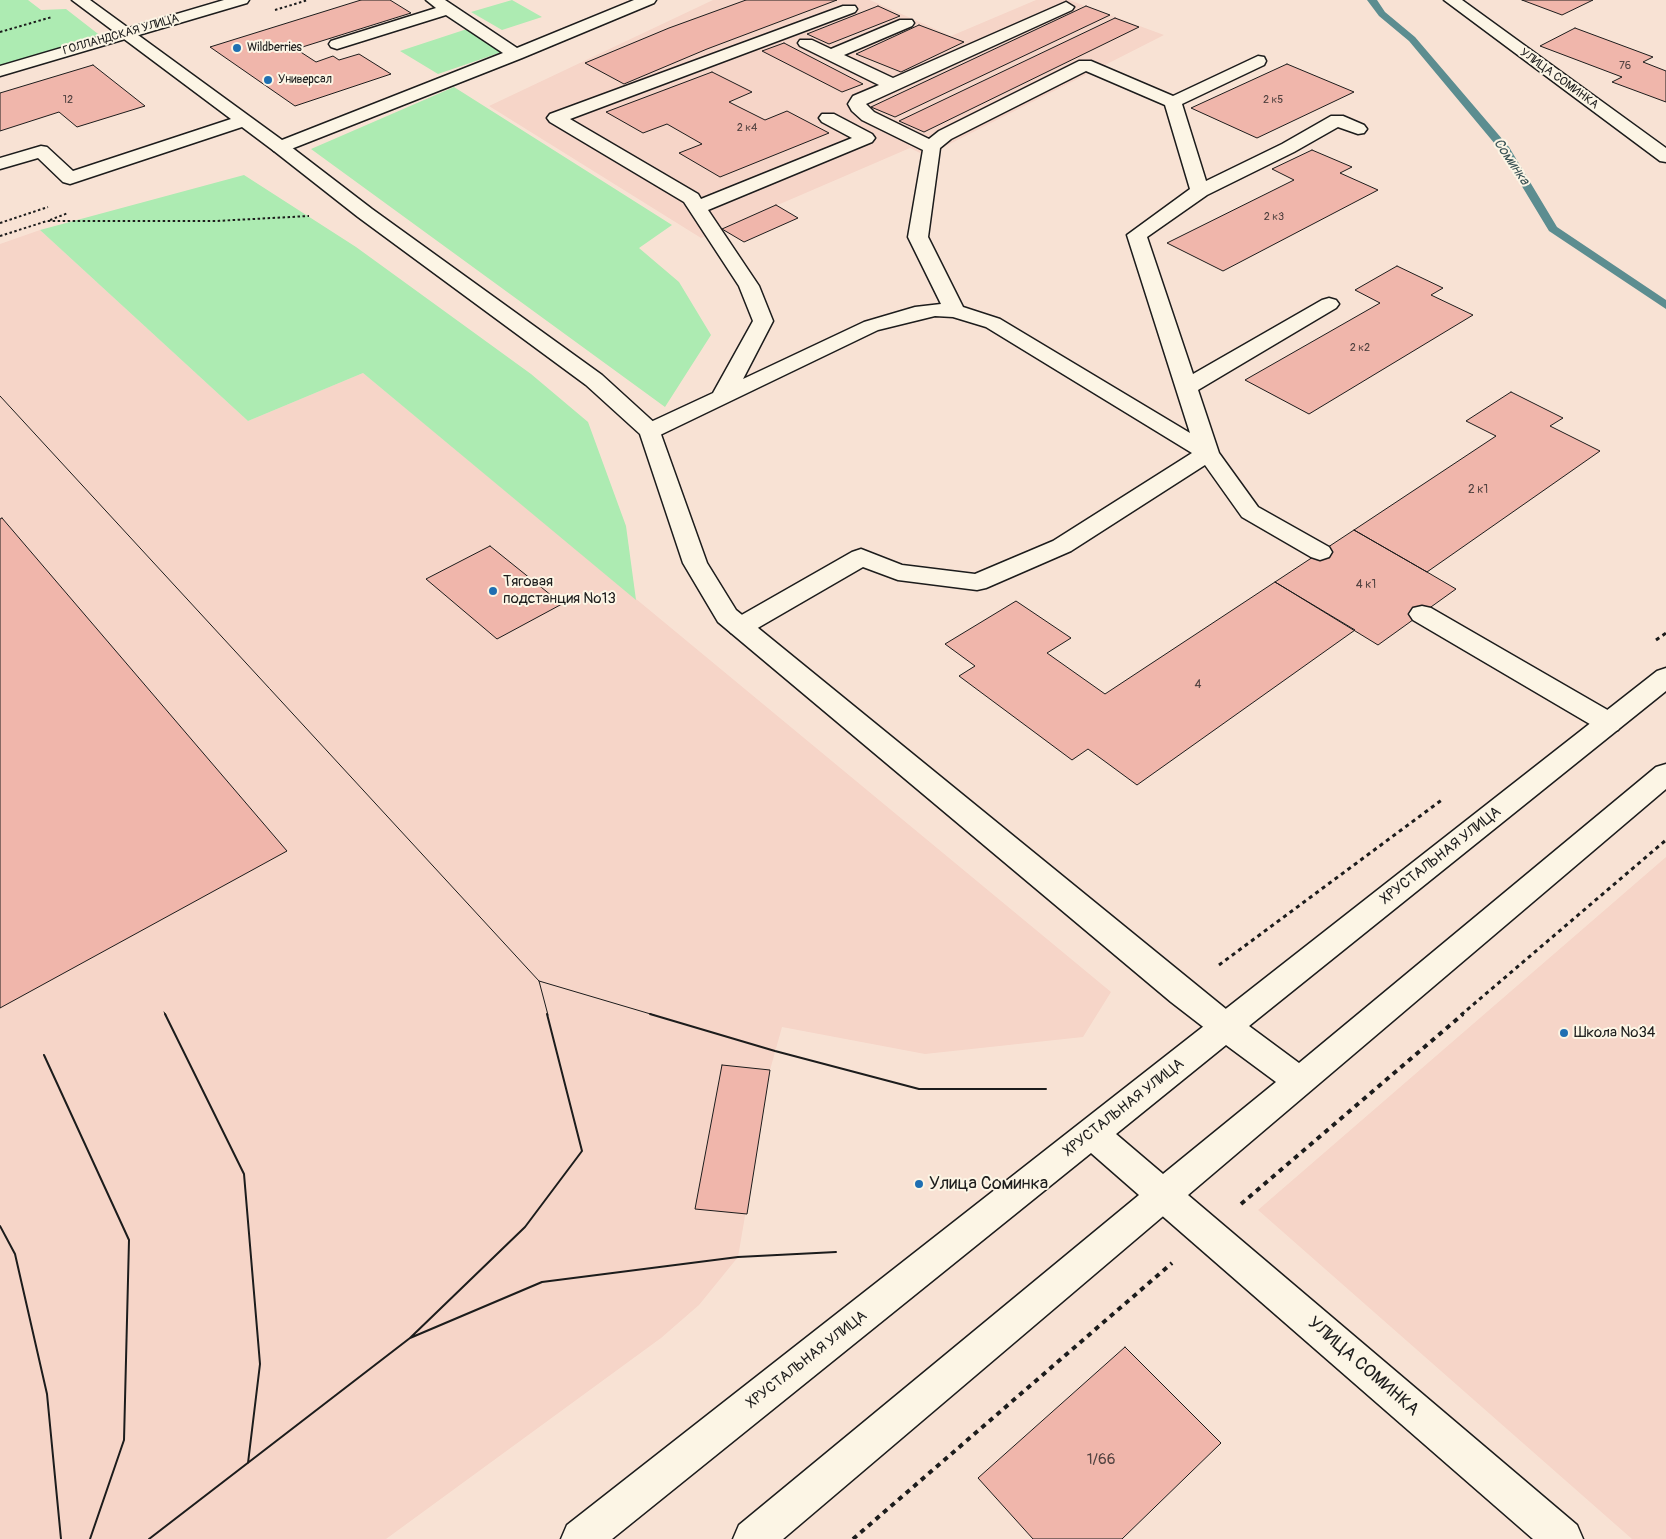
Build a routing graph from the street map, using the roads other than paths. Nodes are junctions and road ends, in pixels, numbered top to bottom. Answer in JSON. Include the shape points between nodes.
{"nodes":[{"id":1,"x":241,"y":0,"type":"edge"},
{"id":2,"x":648,"y":0,"type":"edge"},
{"id":3,"x":1452,"y":0,"type":"edge"},
{"id":4,"x":84,"y":3,"type":"edge"},
{"id":5,"x":441,"y":5,"type":"edge"},
{"id":6,"x":1066,"y":7,"type":"dead end"},
{"id":7,"x":849,"y":8,"type":"dead end"},
{"id":8,"x":906,"y":23,"type":"dead end"},
{"id":9,"x":126,"y":34,"type":"junction"},
{"id":10,"x":806,"y":43,"type":"dead end"},
{"id":11,"x":337,"y":44,"type":"dead end"},
{"id":12,"x":516,"y":54,"type":"junction"},
{"id":13,"x":830,"y":55,"type":"junction"},
{"id":14,"x":1258,"y":61,"type":"dead end"},
{"id":15,"x":0,"y":71,"type":"edge"},
{"id":16,"x":893,"y":84,"type":"junction"},
{"id":17,"x":1172,"y":102,"type":"junction"},
{"id":18,"x":828,"y":118,"type":"dead end"},
{"id":19,"x":244,"y":122,"type":"junction"},
{"id":20,"x":1358,"y":129,"type":"dead end"},
{"id":21,"x":930,"y":146,"type":"junction"},
{"id":22,"x":280,"y":147,"type":"junction"},
{"id":23,"x":1666,"y":157,"type":"edge"},
{"id":24,"x":0,"y":164,"type":"edge"},
{"id":25,"x":1200,"y":191,"type":"junction"},
{"id":26,"x":697,"y":208,"type":"junction"},
{"id":27,"x":1330,"y":304,"type":"dead end"},
{"id":28,"x":955,"y":311,"type":"junction"},
{"id":29,"x":1187,"y":387,"type":"junction"},
{"id":30,"x":720,"y":399,"type":"junction"},
{"id":31,"x":650,"y":431,"type":"junction"},
{"id":32,"x":1208,"y":453,"type":"junction"},
{"id":33,"x":1320,"y":552,"type":"dead end"},
{"id":34,"x":1422,"y":614,"type":"dead end"},
{"id":35,"x":740,"y":627,"type":"junction"},
{"id":36,"x":1666,"y":677,"type":"edge"},
{"id":37,"x":1609,"y":722,"type":"junction"},
{"id":38,"x":1666,"y":774,"type":"edge"},
{"id":39,"x":1226,"y":1027,"type":"junction"},
{"id":40,"x":1299,"y":1082,"type":"junction"},
{"id":41,"x":1092,"y":1133,"type":"junction"},
{"id":42,"x":1163,"y":1195,"type":"junction"},
{"id":43,"x":582,"y":1539,"type":"edge"},
{"id":44,"x":753,"y":1539,"type":"edge"},
{"id":45,"x":1563,"y":1539,"type":"edge"}],
"edges":[{"from":1,"to":9,"type":"street","name":"ГОЛЛАНДСКАЯ УЛИЦА"},
{"from":2,"to":12,"type":"street"},
{"from":3,"to":23,"type":"street","name":"УЛИЦА СОМИНКА"},
{"from":4,"to":9,"type":"street"},
{"from":5,"to":11,"type":"street"},
{"from":5,"to":12,"type":"street"},
{"from":6,"to":16,"type":"street"},
{"from":7,"to":26,"type":"street","via":[[556,118],[691,198]]},
{"from":8,"to":13,"type":"street"},
{"from":9,"to":15,"type":"street","name":"ГОЛЛАНДСКАЯ УЛИЦА"},
{"from":9,"to":19,"type":"street"},
{"from":10,"to":13,"type":"street"},
{"from":12,"to":22,"type":"street"},
{"from":13,"to":16,"type":"street"},
{"from":14,"to":17,"type":"street"},
{"from":16,"to":21,"type":"street","via":[[859,100],[858,108]]},
{"from":17,"to":21,"type":"street","via":[[1084,65],[945,135]]},
{"from":17,"to":25,"type":"street"},
{"from":18,"to":26,"type":"street","via":[[866,138]]},
{"from":19,"to":22,"type":"street"},
{"from":19,"to":24,"type":"street","via":[[70,178],[40,151]]},
{"from":20,"to":25,"type":"street","via":[[1337,120]]},
{"from":21,"to":28,"type":"street","via":[[932,150],[918,237]]},
{"from":22,"to":31,"type":"street","via":[[594,380]]},
{"from":25,"to":29,"type":"street","via":[[1137,235]]},
{"from":26,"to":30,"type":"street","via":[[749,286],[762,321]]},
{"from":27,"to":29,"type":"street"},
{"from":28,"to":30,"type":"street","via":[[915,312],[871,326]]},
{"from":28,"to":32,"type":"street","via":[[992,323]]},
{"from":29,"to":32,"type":"street"},
{"from":30,"to":31,"type":"street"},
{"from":31,"to":35,"type":"street","via":[[695,563],[727,616]]},
{"from":32,"to":33,"type":"street","via":[[1250,512]]},
{"from":32,"to":35,"type":"street","via":[[1062,546],[977,582],[898,572],[861,557]]},
{"from":34,"to":37,"type":"street"},
{"from":35,"to":39,"type":"street"},
{"from":36,"to":37,"type":"street","name":"ХРУСТАЛЬНАЯ УЛИЦА"},
{"from":37,"to":39,"type":"street","name":"ХРУСТАЛЬНАЯ УЛИЦА"},
{"from":38,"to":40,"type":"street"},
{"from":39,"to":40,"type":"street"},
{"from":39,"to":41,"type":"street","name":"ХРУСТАЛЬНАЯ УЛИЦА"},
{"from":40,"to":42,"type":"street"},
{"from":41,"to":42,"type":"street","name":"УЛИЦА СОМИНКА"},
{"from":41,"to":43,"type":"street","name":"ХРУСТАЛЬНАЯ УЛИЦА"},
{"from":42,"to":44,"type":"street"},
{"from":42,"to":45,"type":"street","name":"УЛИЦА СОМИНКА"}]}
